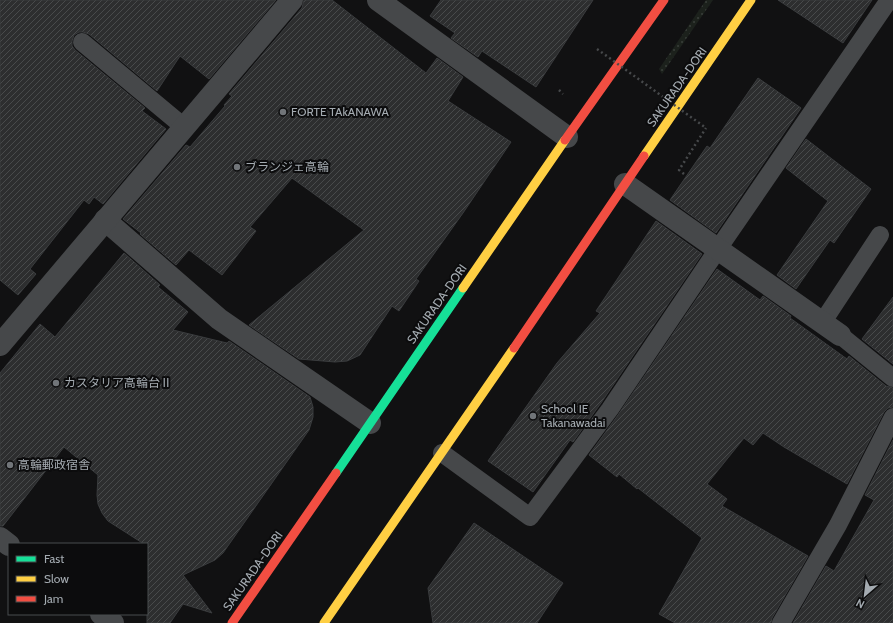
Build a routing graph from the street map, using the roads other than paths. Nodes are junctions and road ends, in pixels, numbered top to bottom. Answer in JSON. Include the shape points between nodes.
{"nodes":[{"id":1,"x":292,"y":0,"type":"edge"},
{"id":2,"x":378,"y":0,"type":"edge"},
{"id":3,"x":664,"y":0,"type":"edge"},
{"id":4,"x":751,"y":0,"type":"edge"},
{"id":5,"x":889,"y":0,"type":"edge"},
{"id":6,"x":82,"y":42,"type":"dead end"},
{"id":7,"x":184,"y":127,"type":"junction"},
{"id":8,"x":567,"y":137,"type":"junction"},
{"id":9,"x":625,"y":184,"type":"junction"},
{"id":10,"x":105,"y":220,"type":"junction"},
{"id":11,"x":880,"y":235,"type":"dead end"},
{"id":12,"x":718,"y":248,"type":"junction"},
{"id":13,"x":831,"y":329,"type":"junction"},
{"id":14,"x":0,"y":345,"type":"edge"},
{"id":15,"x":893,"y":378,"type":"edge"},
{"id":16,"x":893,"y":417,"type":"edge"},
{"id":17,"x":370,"y":423,"type":"junction"},
{"id":18,"x":442,"y":453,"type":"junction"},
{"id":19,"x":102,"y":615,"type":"edge"},
{"id":20,"x":113,"y":623,"type":"edge"},
{"id":21,"x":232,"y":623,"type":"edge"},
{"id":22,"x":324,"y":623,"type":"edge"},
{"id":23,"x":782,"y":623,"type":"edge"}],
"edges":[{"from":1,"to":7,"type":"street"},
{"from":2,"to":8,"type":"street"},
{"from":3,"to":8,"type":"highway","name":"SAKURADA-DORI"},
{"from":4,"to":9,"type":"highway","name":"SAKURADA-DORI"},
{"from":5,"to":12,"type":"lane"},
{"from":6,"to":7,"type":"lane"},
{"from":7,"to":10,"type":"street"},
{"from":8,"to":17,"type":"highway","name":"SAKURADA-DORI"},
{"from":9,"to":12,"type":"street"},
{"from":9,"to":18,"type":"highway","name":"SAKURADA-DORI"},
{"from":10,"to":14,"type":"street"},
{"from":10,"to":17,"type":"street","via":[[219,319]]},
{"from":11,"to":13,"type":"lane"},
{"from":12,"to":13,"type":"street"},
{"from":12,"to":18,"type":"lane","via":[[610,409],[530,517]]},
{"from":13,"to":15,"type":"lane"},
{"from":16,"to":23,"type":"lane","via":[[838,525]]},
{"from":17,"to":21,"type":"highway","name":"SAKURADA-DORI"},
{"from":18,"to":22,"type":"highway","name":"SAKURADA-DORI"},
{"from":19,"to":20,"type":"street"}]}
